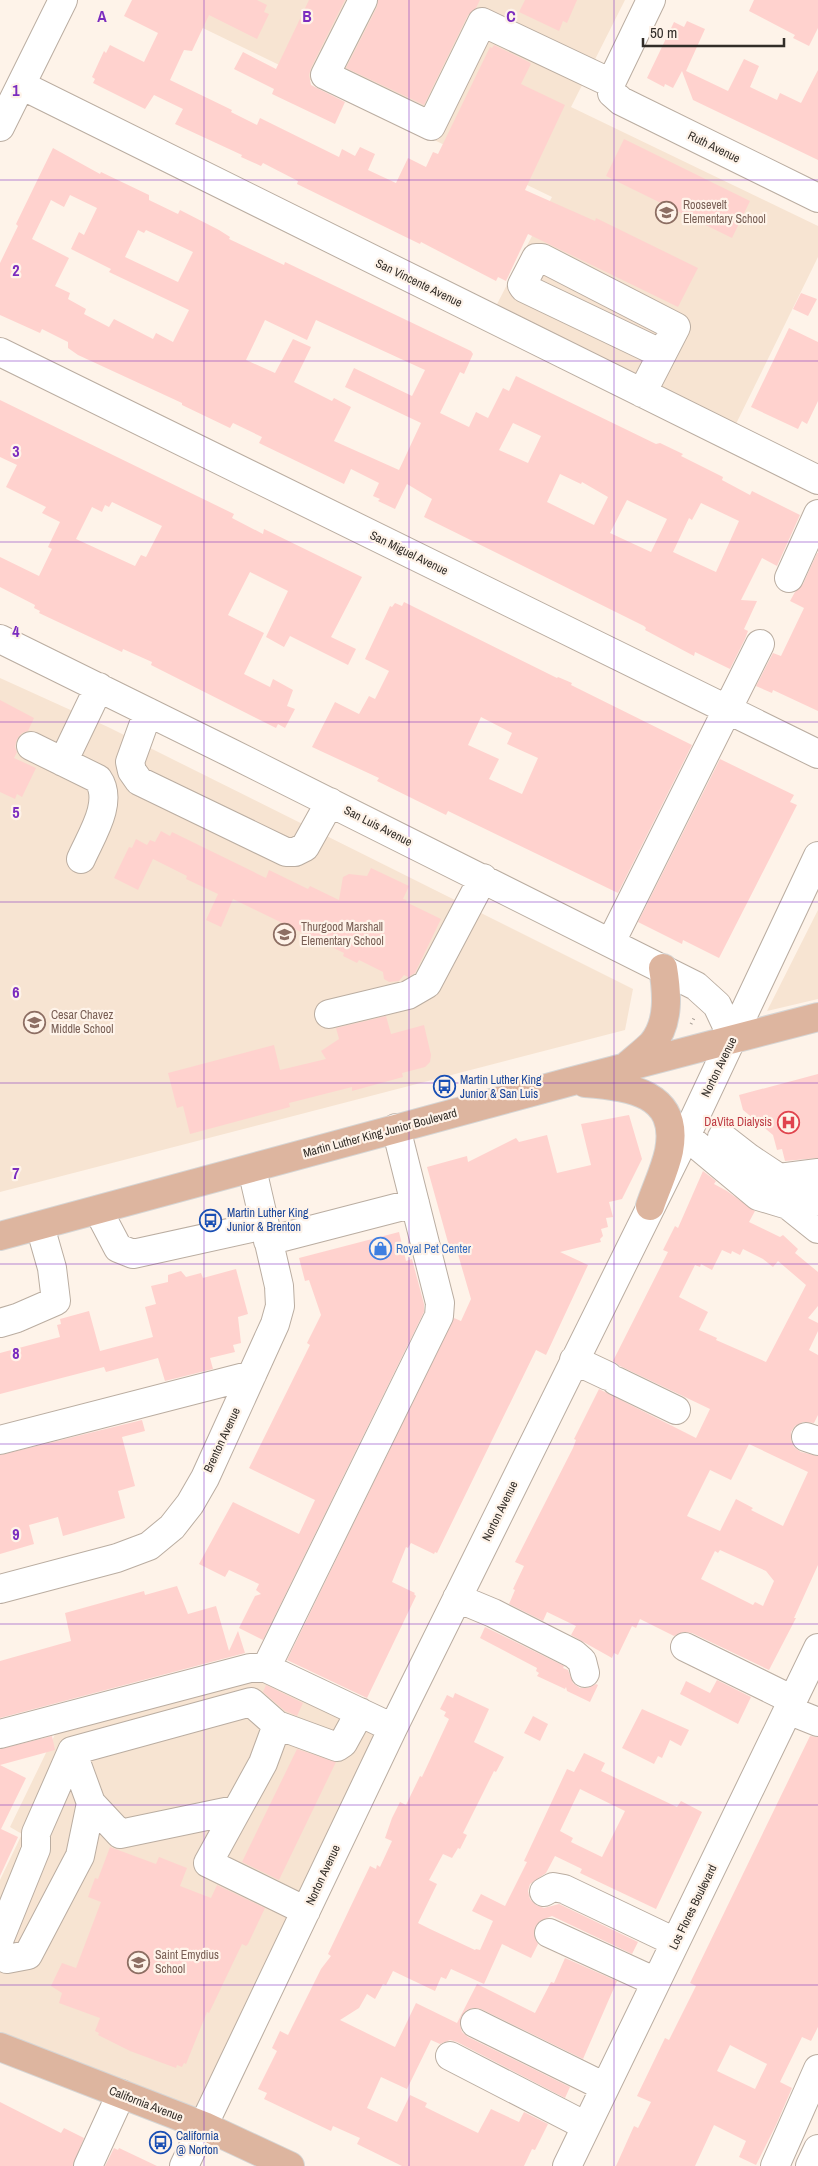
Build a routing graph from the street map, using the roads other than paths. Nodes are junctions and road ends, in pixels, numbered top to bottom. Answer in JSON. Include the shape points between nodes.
{"nodes":[{"id":1,"x":63,"y":0,"type":"edge"},
{"id":2,"x":363,"y":0,"type":"edge"},
{"id":3,"x":651,"y":0,"type":"edge"},
{"id":4,"x":21,"y":85,"type":"junction"},
{"id":5,"x":612,"y":88,"type":"junction"},
{"id":6,"x":0,"y":127,"type":"edge"},
{"id":7,"x":818,"y":198,"type":"edge"},
{"id":8,"x":0,"y":352,"type":"edge"},
{"id":9,"x":662,"y":354,"type":"junction"},
{"id":10,"x":642,"y":393,"type":"junction"},
{"id":11,"x":818,"y":480,"type":"edge"},
{"id":12,"x":818,"y":514,"type":"edge"},
{"id":13,"x":789,"y":578,"type":"dead end"},
{"id":14,"x":0,"y":639,"type":"edge"},
{"id":15,"x":760,"y":644,"type":"dead end"},
{"id":16,"x":99,"y":687,"type":"junction"},
{"id":17,"x":726,"y":709,"type":"junction"},
{"id":18,"x":148,"y":712,"type":"junction"},
{"id":19,"x":31,"y":746,"type":"dead end"},
{"id":20,"x":818,"y":754,"type":"edge"},
{"id":21,"x":63,"y":762,"type":"junction"},
{"id":22,"x":330,"y":802,"type":"junction"},
{"id":23,"x":818,"y":856,"type":"edge"},
{"id":24,"x":81,"y":858,"type":"dead end"},
{"id":25,"x":482,"y":878,"type":"junction"},
{"id":26,"x":810,"y":894,"type":"edge"},
{"id":27,"x":611,"y":942,"type":"junction"},
{"id":28,"x":663,"y":968,"type":"junction"},
{"id":29,"x":329,"y":1014,"type":"dead end"},
{"id":30,"x":818,"y":1016,"type":"edge"},
{"id":31,"x":733,"y":1039,"type":"junction"},
{"id":32,"x":626,"y":1066,"type":"junction"},
{"id":33,"x":569,"y":1082,"type":"junction"},
{"id":34,"x":396,"y":1128,"type":"junction"},
{"id":35,"x":686,"y":1136,"type":"junction"},
{"id":36,"x":722,"y":1137,"type":"dead end"},
{"id":37,"x":741,"y":1167,"type":"junction"},
{"id":38,"x":252,"y":1169,"type":"junction"},
{"id":39,"x":818,"y":1173,"type":"edge"},
{"id":40,"x":818,"y":1200,"type":"edge"},
{"id":41,"x":414,"y":1203,"type":"junction"},
{"id":42,"x":788,"y":1205,"type":"junction"},
{"id":43,"x":650,"y":1206,"type":"junction"},
{"id":44,"x":98,"y":1210,"type":"junction"},
{"id":45,"x":40,"y":1226,"type":"junction"},
{"id":46,"x":818,"y":1229,"type":"edge"},
{"id":47,"x":266,"y":1233,"type":"junction"},
{"id":48,"x":0,"y":1236,"type":"edge"},
{"id":49,"x":0,"y":1322,"type":"edge"},
{"id":50,"x":574,"y":1360,"type":"junction"},
{"id":51,"x":252,"y":1375,"type":"junction"},
{"id":52,"x":676,"y":1410,"type":"dead end"},
{"id":53,"x":0,"y":1440,"type":"edge"},
{"id":54,"x":0,"y":1589,"type":"edge"},
{"id":55,"x":457,"y":1598,"type":"junction"},
{"id":56,"x":685,"y":1647,"type":"dead end"},
{"id":57,"x":818,"y":1648,"type":"edge"},
{"id":58,"x":266,"y":1668,"type":"junction"},
{"id":59,"x":585,"y":1673,"type":"dead end"},
{"id":60,"x":798,"y":1704,"type":"edge"},
{"id":61,"x":360,"y":1712,"type":"junction"},
{"id":62,"x":818,"y":1722,"type":"edge"},
{"id":63,"x":276,"y":1725,"type":"junction"},
{"id":64,"x":392,"y":1728,"type":"junction"},
{"id":65,"x":0,"y":1734,"type":"edge"},
{"id":66,"x":72,"y":1751,"type":"junction"},
{"id":67,"x":91,"y":1802,"type":"junction"},
{"id":68,"x":235,"y":1810,"type":"junction"},
{"id":69,"x":544,"y":1892,"type":"dead end"},
{"id":70,"x":306,"y":1910,"type":"junction"},
{"id":71,"x":549,"y":1933,"type":"dead end"},
{"id":72,"x":675,"y":1942,"type":"junction"},
{"id":73,"x":2,"y":1956,"type":"edge"},
{"id":74,"x":656,"y":1982,"type":"junction"},
{"id":75,"x":475,"y":2023,"type":"dead end"},
{"id":76,"x":0,"y":2047,"type":"edge"},
{"id":77,"x":450,"y":2056,"type":"dead end"},
{"id":78,"x":818,"y":2070,"type":"edge"},
{"id":79,"x":606,"y":2087,"type":"junction"},
{"id":80,"x":121,"y":2094,"type":"junction"},
{"id":81,"x":204,"y":2126,"type":"junction"},
{"id":82,"x":586,"y":2126,"type":"junction"},
{"id":83,"x":818,"y":2149,"type":"edge"},
{"id":84,"x":88,"y":2166,"type":"edge"},
{"id":85,"x":184,"y":2166,"type":"edge"},
{"id":86,"x":290,"y":2166,"type":"edge"},
{"id":87,"x":567,"y":2166,"type":"edge"},
{"id":88,"x":775,"y":2166,"type":"edge"},
{"id":89,"x":810,"y":2166,"type":"edge"}],
"edges":[{"from":1,"to":4,"type":"street"},
{"from":2,"to":5,"type":"street","name":"Ruth Avenue","via":[[326,75],[431,126],[482,22]]},
{"from":3,"to":5,"type":"street"},
{"from":4,"to":6,"type":"street"},
{"from":4,"to":10,"type":"street","name":"San Vincente Avenue"},
{"from":5,"to":7,"type":"street","name":"Ruth Avenue","via":[[620,101]]},
{"from":8,"to":17,"type":"street","name":"San Miguel Avenue"},
{"from":9,"to":9,"type":"street","via":[[524,288],[522,285],[536,258],[542,258],[676,327]]},
{"from":9,"to":10,"type":"street"},
{"from":10,"to":11,"type":"street","name":"San Vincente Avenue"},
{"from":12,"to":13,"type":"street"},
{"from":14,"to":16,"type":"street","name":"San Luis Avenue"},
{"from":15,"to":17,"type":"street"},
{"from":16,"to":18,"type":"street","name":"San Luis Avenue"},
{"from":16,"to":21,"type":"street"},
{"from":17,"to":20,"type":"street","name":"San Miguel Avenue"},
{"from":17,"to":27,"type":"street"},
{"from":18,"to":22,"type":"street","name":"San Luis Avenue"},
{"from":18,"to":22,"type":"street","via":[[130,762],[139,781],[286,852],[305,847]]},
{"from":19,"to":21,"type":"street"},
{"from":21,"to":24,"type":"street","via":[[98,779],[104,787],[104,802]]},
{"from":22,"to":25,"type":"street","name":"San Luis Avenue"},
{"from":23,"to":26,"type":"street","name":"Norton Avenue"},
{"from":25,"to":27,"type":"street","name":"San Luis Avenue"},
{"from":25,"to":29,"type":"street","via":[[427,984],[408,995]]},
{"from":26,"to":31,"type":"street","name":"Norton Avenue"},
{"from":27,"to":28,"type":"street","name":"San Luis Avenue"},
{"from":28,"to":31,"type":"street","name":"San Luis Avenue","via":[[696,986],[717,1005]]},
{"from":28,"to":32,"type":"main road","via":[[667,991],[663,1022],[653,1043]]},
{"from":30,"to":31,"type":"main road","name":"Martin Luther King Junior Boulevard"},
{"from":31,"to":32,"type":"main road","name":"Martin Luther King Junior Boulevard"},
{"from":31,"to":35,"type":"street","name":"Norton Avenue"},
{"from":32,"to":33,"type":"main road","name":"Martin Luther King Junior Boulevard"},
{"from":33,"to":34,"type":"main road","name":"Martin Luther King Junior Boulevard"},
{"from":33,"to":43,"type":"main road","via":[[612,1084],[632,1089],[648,1095],[660,1105],[670,1131],[669,1151]]},
{"from":34,"to":38,"type":"main road","name":"Martin Luther King Junior Boulevard"},
{"from":34,"to":41,"type":"street"},
{"from":35,"to":37,"type":"street"},
{"from":35,"to":43,"type":"street","name":"Norton Avenue"},
{"from":36,"to":37,"type":"street"},
{"from":37,"to":39,"type":"street","via":[[779,1178]]},
{"from":37,"to":42,"type":"street","via":[[758,1196]]},
{"from":38,"to":44,"type":"main road","name":"Martin Luther King Junior Boulevard"},
{"from":38,"to":47,"type":"street","name":"Brenton Avenue"},
{"from":40,"to":42,"type":"street"},
{"from":41,"to":47,"type":"street"},
{"from":41,"to":58,"type":"street","via":[[440,1303],[439,1316]]},
{"from":42,"to":46,"type":"street"},
{"from":43,"to":50,"type":"street","name":"Norton Avenue"},
{"from":44,"to":45,"type":"main road","name":"Martin Luther King Junior Boulevard"},
{"from":44,"to":47,"type":"street","via":[[118,1248],[133,1254]]},
{"from":45,"to":48,"type":"main road","name":"Martin Luther King Junior Boulevard"},
{"from":45,"to":49,"type":"street","via":[[52,1268],[56,1301]]},
{"from":47,"to":51,"type":"street","name":"Brenton Avenue","via":[[279,1286],[280,1306]]},
{"from":50,"to":52,"type":"street"},
{"from":50,"to":55,"type":"street","name":"Norton Avenue"},
{"from":51,"to":53,"type":"street"},
{"from":51,"to":54,"type":"street","name":"Brenton Avenue","via":[[204,1478],[172,1527],[149,1546],[117,1558]]},
{"from":55,"to":59,"type":"street","via":[[574,1654],[582,1661]]},
{"from":55,"to":64,"type":"street","name":"Norton Avenue"},
{"from":56,"to":60,"type":"street"},
{"from":57,"to":60,"type":"street","name":"Los Flores Boulevard"},
{"from":58,"to":61,"type":"street"},
{"from":58,"to":65,"type":"street","via":[[250,1668]]},
{"from":60,"to":62,"type":"street"},
{"from":60,"to":72,"type":"street","name":"Los Flores Boulevard"},
{"from":61,"to":63,"type":"street","via":[[343,1743],[337,1746]]},
{"from":61,"to":64,"type":"street"},
{"from":63,"to":66,"type":"street","via":[[251,1702]]},
{"from":63,"to":68,"type":"street","via":[[264,1763]]},
{"from":64,"to":70,"type":"street","name":"Norton Avenue"},
{"from":66,"to":67,"type":"street"},
{"from":66,"to":73,"type":"street","via":[[36,1833],[36,1849]]},
{"from":67,"to":68,"type":"street","via":[[120,1834]]},
{"from":67,"to":73,"type":"street","via":[[80,1856],[28,1955]]},
{"from":68,"to":70,"type":"street","via":[[208,1863]]},
{"from":69,"to":72,"type":"street","via":[[553,1887],[564,1889]]},
{"from":70,"to":81,"type":"street","name":"Norton Avenue"},
{"from":71,"to":74,"type":"street"},
{"from":72,"to":74,"type":"street","name":"Los Flores Boulevard"},
{"from":74,"to":79,"type":"street","name":"Los Flores Boulevard"},
{"from":75,"to":79,"type":"street"},
{"from":76,"to":80,"type":"main road","name":"California Avenue"},
{"from":77,"to":82,"type":"street"},
{"from":78,"to":88,"type":"street"},
{"from":79,"to":82,"type":"street","name":"Los Flores Boulevard"},
{"from":80,"to":81,"type":"main road","name":"California Avenue"},
{"from":80,"to":84,"type":"street"},
{"from":81,"to":85,"type":"street","name":"Norton Avenue"},
{"from":81,"to":86,"type":"main road","name":"California Avenue"},
{"from":82,"to":87,"type":"street","name":"Los Flores Boulevard"},
{"from":83,"to":89,"type":"street"}]}
